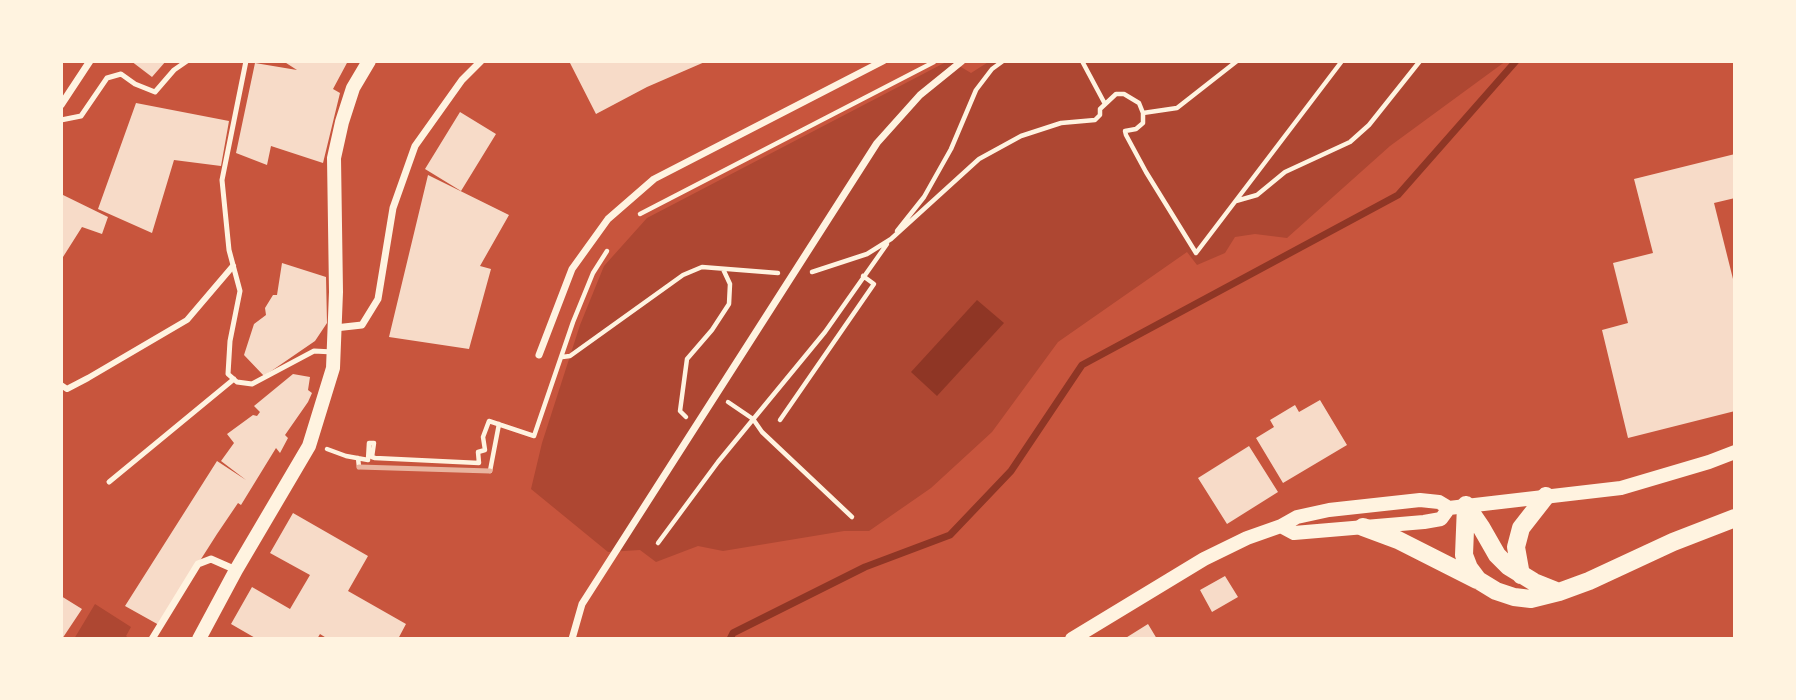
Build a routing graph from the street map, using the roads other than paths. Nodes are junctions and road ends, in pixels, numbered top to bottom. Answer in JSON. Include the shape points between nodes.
{"nodes":[{"id":1,"x":90,"y":61,"type":"edge"},
{"id":2,"x":187,"y":61,"type":"edge"},
{"id":3,"x":246,"y":61,"type":"edge"},
{"id":4,"x":369,"y":61,"type":"edge"},
{"id":5,"x":481,"y":61,"type":"edge"},
{"id":6,"x":883,"y":61,"type":"edge"},
{"id":7,"x":962,"y":61,"type":"edge"},
{"id":8,"x":61,"y":105,"type":"edge"},
{"id":9,"x":61,"y":120,"type":"edge"},
{"id":10,"x":233,"y":266,"type":"junction"},
{"id":11,"x":335,"y":328,"type":"junction"},
{"id":12,"x":335,"y":353,"type":"junction"},
{"id":13,"x":540,"y":355,"type":"dead end"},
{"id":14,"x":234,"y":379,"type":"junction"},
{"id":15,"x":61,"y":385,"type":"edge"},
{"id":16,"x":1735,"y":452,"type":"edge"},
{"id":17,"x":109,"y":482,"type":"dead end"},
{"id":18,"x":1546,"y":496,"type":"junction"},
{"id":19,"x":1457,"y":507,"type":"junction"},
{"id":20,"x":1735,"y":517,"type":"edge"},
{"id":21,"x":1281,"y":526,"type":"junction"},
{"id":22,"x":1363,"y":527,"type":"junction"},
{"id":23,"x":236,"y":570,"type":"junction"},
{"id":24,"x":1521,"y":575,"type":"junction"},
{"id":25,"x":1478,"y":580,"type":"junction"},
{"id":26,"x":1559,"y":592,"type":"junction"},
{"id":27,"x":152,"y":639,"type":"edge"},
{"id":28,"x":199,"y":639,"type":"edge"},
{"id":29,"x":572,"y":639,"type":"edge"},
{"id":30,"x":1072,"y":639,"type":"edge"}],
"edges":[{"from":1,"to":8,"type":"street"},
{"from":2,"to":9,"type":"lane","via":[[155,92],[121,74],[107,78],[81,116]]},
{"from":3,"to":10,"type":"lane","via":[[222,180]]},
{"from":4,"to":11,"type":"main road","via":[[353,89],[334,158]]},
{"from":5,"to":11,"type":"street","via":[[415,146],[393,208],[378,299],[362,325]]},
{"from":6,"to":13,"type":"street","via":[[644,187],[608,219],[572,269]]},
{"from":7,"to":29,"type":"street","via":[[920,95],[877,143],[582,604]]},
{"from":10,"to":14,"type":"lane","via":[[240,291],[230,341],[228,374]]},
{"from":10,"to":15,"type":"street","via":[[187,320],[88,378],[66,389]]},
{"from":11,"to":12,"type":"main road"},
{"from":12,"to":14,"type":"lane","via":[[314,351],[252,384]]},
{"from":12,"to":23,"type":"main road","via":[[309,446]]},
{"from":14,"to":17,"type":"lane"},
{"from":16,"to":18,"type":"main road","via":[[1621,488]]},
{"from":18,"to":19,"type":"main road"},
{"from":18,"to":24,"type":"main road","via":[[1521,528],[1516,547]]},
{"from":19,"to":21,"type":"main road","via":[[1420,500],[1329,510]]},
{"from":19,"to":22,"type":"main road","via":[[1441,519]]},
{"from":19,"to":24,"type":"main road","via":[[1481,527],[1497,555]]},
{"from":19,"to":25,"type":"main road","via":[[1464,555]]},
{"from":20,"to":26,"type":"main road"},
{"from":21,"to":22,"type":"main road","via":[[1293,533]]},
{"from":21,"to":30,"type":"main road","via":[[1204,559]]},
{"from":22,"to":25,"type":"main road"},
{"from":23,"to":27,"type":"street","via":[[211,559],[198,564]]},
{"from":23,"to":28,"type":"main road"},
{"from":24,"to":26,"type":"main road"},
{"from":25,"to":26,"type":"main road","via":[[1514,597]]}]}
